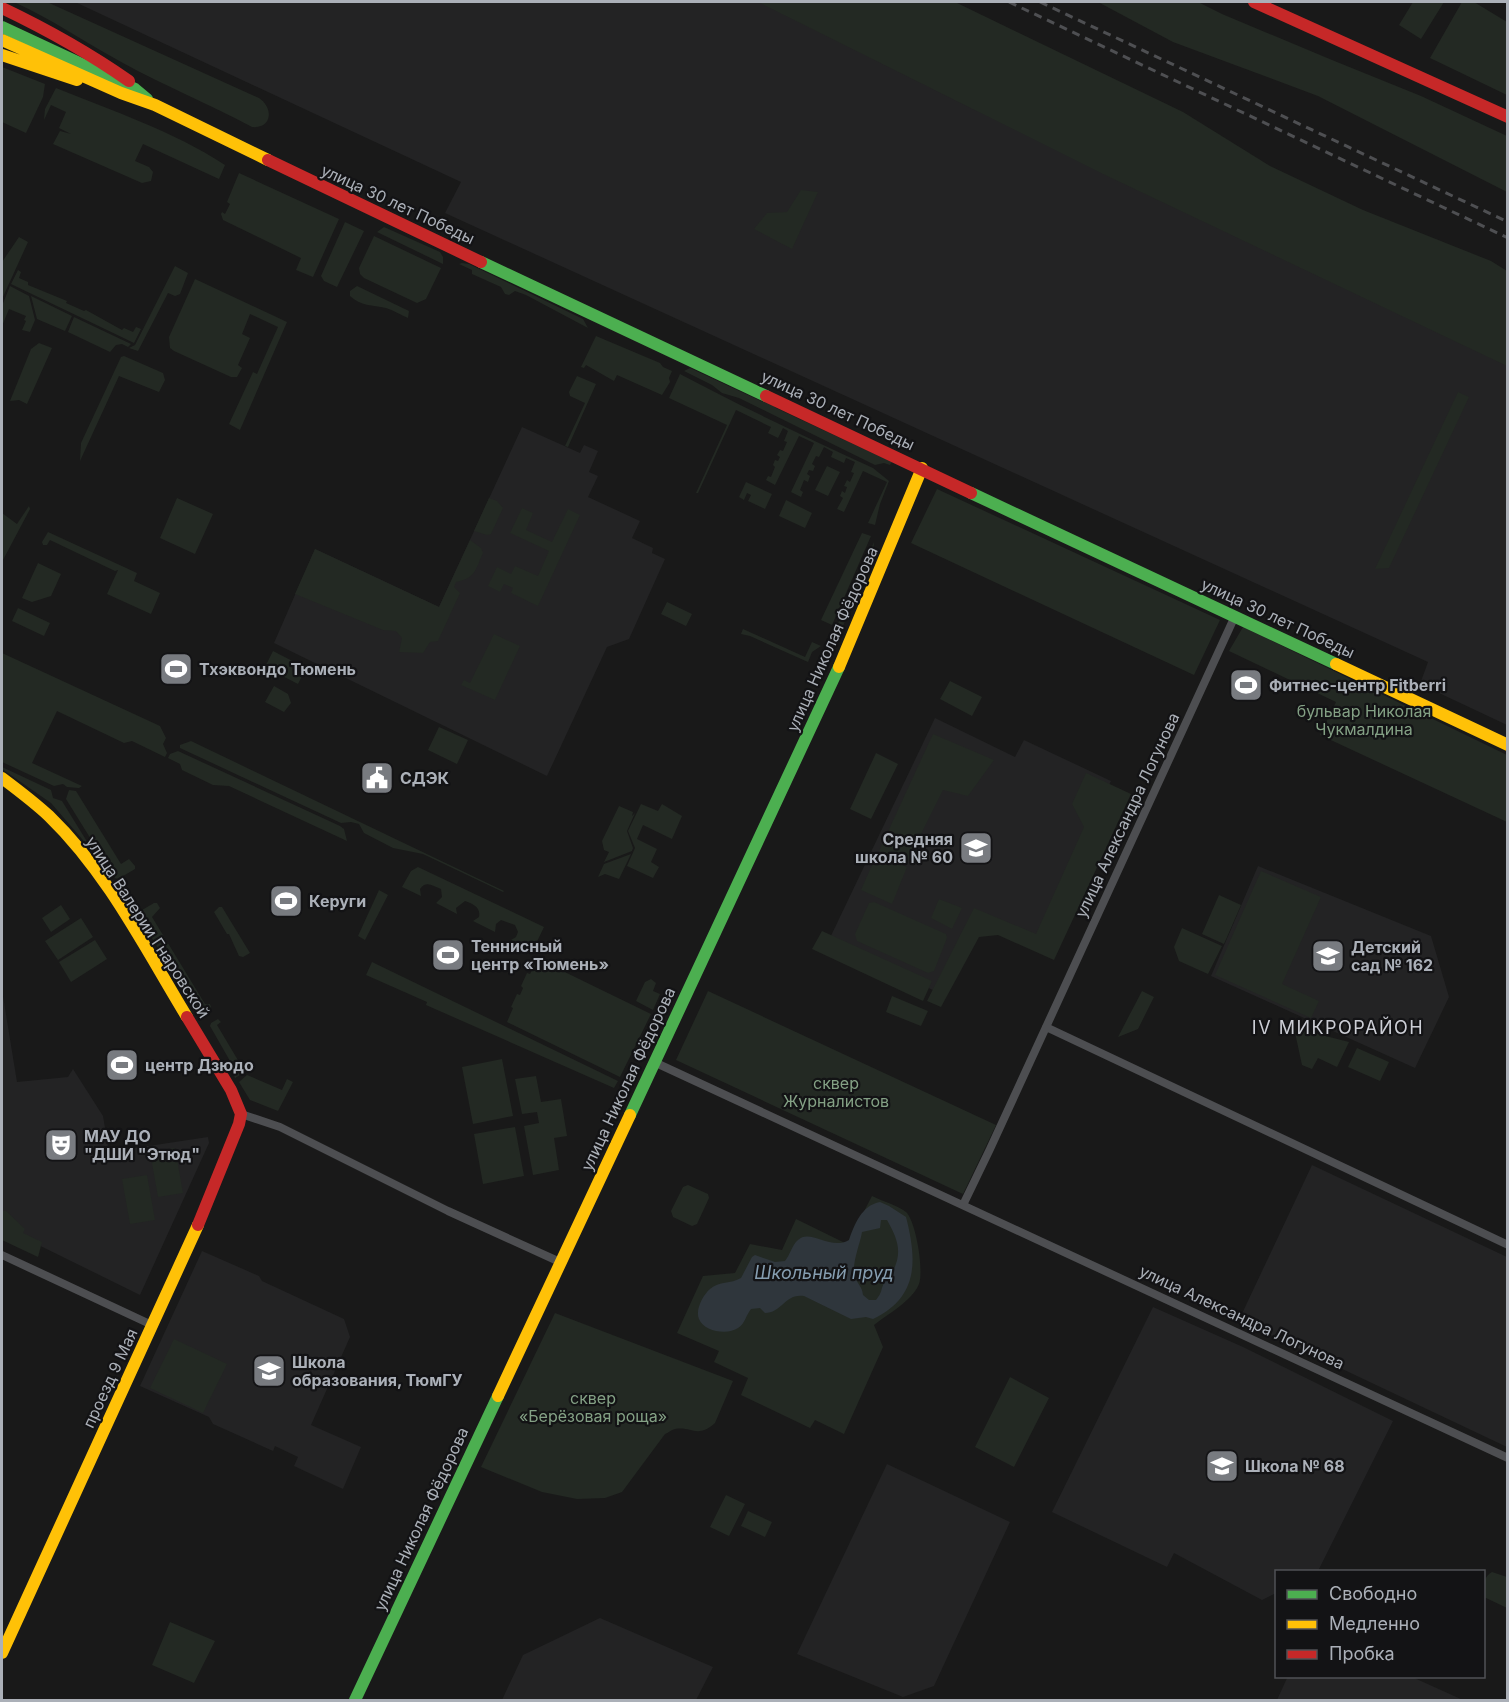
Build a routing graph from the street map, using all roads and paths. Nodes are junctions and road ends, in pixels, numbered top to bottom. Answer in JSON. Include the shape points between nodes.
{"nodes":[{"id":1,"x":1254,"y":2,"type":"edge"},
{"id":2,"x":2,"y":8,"type":"edge"},
{"id":3,"x":2,"y":27,"type":"edge"},
{"id":4,"x":2,"y":40,"type":"edge"},
{"id":5,"x":2,"y":55,"type":"edge"},
{"id":6,"x":135,"y":89,"type":"junction"},
{"id":7,"x":121,"y":93,"type":"junction"},
{"id":8,"x":155,"y":105,"type":"junction"},
{"id":9,"x":1508,"y":117,"type":"edge"},
{"id":10,"x":922,"y":468,"type":"junction"},
{"id":11,"x":1234,"y":616,"type":"junction"},
{"id":12,"x":1508,"y":745,"type":"edge"},
{"id":13,"x":2,"y":778,"type":"edge"},
{"id":14,"x":1046,"y":1027,"type":"junction"},
{"id":15,"x":654,"y":1062,"type":"junction"},
{"id":16,"x":241,"y":1114,"type":"junction"},
{"id":17,"x":963,"y":1205,"type":"junction"},
{"id":18,"x":1508,"y":1245,"type":"edge"},
{"id":19,"x":2,"y":1255,"type":"edge"},
{"id":20,"x":560,"y":1262,"type":"junction"},
{"id":21,"x":152,"y":1325,"type":"junction"},
{"id":22,"x":1508,"y":1458,"type":"edge"},
{"id":23,"x":2,"y":1653,"type":"edge"},
{"id":24,"x":354,"y":1701,"type":"edge"}],
"edges":[{"from":1,"to":9,"type":"street"},
{"from":2,"to":6,"type":"street","via":[[104,63],[123,75]]},
{"from":3,"to":6,"type":"street","name":"улица 30 лет Победы"},
{"from":4,"to":7,"type":"street","name":"улица 30 лет Победы"},
{"from":5,"to":7,"type":"street"},
{"from":6,"to":8,"type":"street","name":"улица 30 лет Победы"},
{"from":7,"to":8,"type":"street","name":"улица 30 лет Победы"},
{"from":8,"to":10,"type":"street","name":"улица 30 лет Победы"},
{"from":10,"to":11,"type":"street","name":"улица 30 лет Победы"},
{"from":10,"to":15,"type":"street","name":"улица Николая Фёдорова","via":[[833,681]]},
{"from":11,"to":12,"type":"street","name":"улица 30 лет Победы"},
{"from":11,"to":14,"type":"street","name":"улица Александра Логунова"},
{"from":13,"to":16,"type":"street","name":"улица Валерии Гнаровской","via":[[53,818],[96,871],[231,1090]]},
{"from":14,"to":17,"type":"street","name":"улица Александра Логунова"},
{"from":14,"to":18,"type":"street"},
{"from":15,"to":17,"type":"street","name":"улица Александра Логунова"},
{"from":15,"to":20,"type":"street","name":"улица Николая Фёдорова"},
{"from":16,"to":20,"type":"street","via":[[280,1127]]},
{"from":16,"to":21,"type":"street","name":"проезд 9 Мая","via":[[192,1239]]},
{"from":17,"to":22,"type":"street","name":"улица Александра Логунова"},
{"from":19,"to":21,"type":"street"},
{"from":20,"to":24,"type":"street","name":"улица Николая Фёдорова"},
{"from":21,"to":23,"type":"street","name":"проезд 9 Мая"}]}
